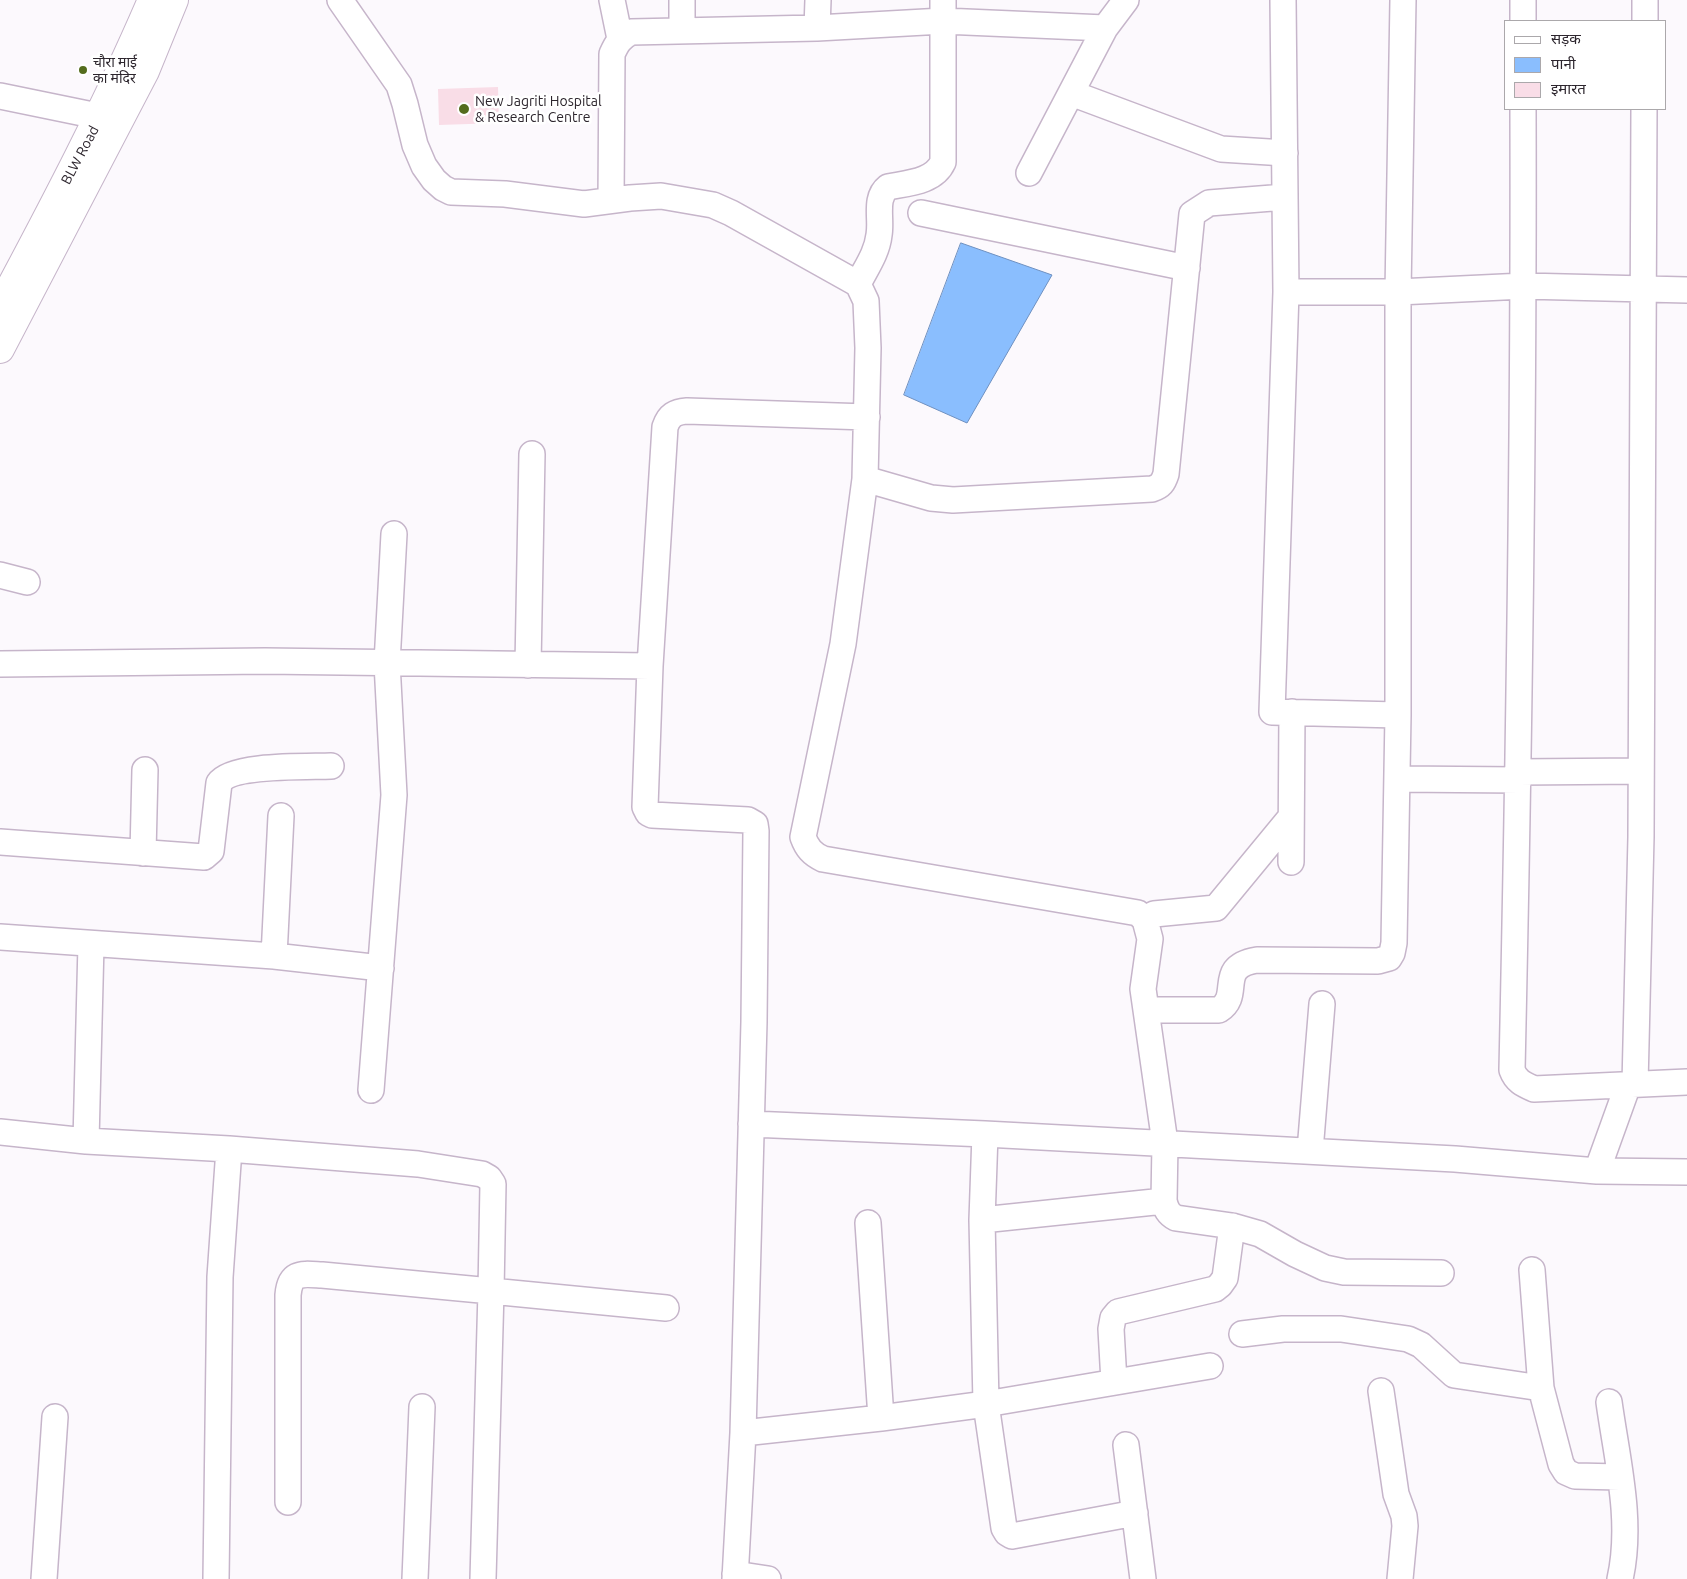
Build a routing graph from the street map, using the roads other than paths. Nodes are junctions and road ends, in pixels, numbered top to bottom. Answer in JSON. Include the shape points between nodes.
{"nodes":[{"id":1,"x":152,"y":0,"type":"edge"},
{"id":2,"x":174,"y":0,"type":"edge"},
{"id":3,"x":340,"y":0,"type":"edge"},
{"id":4,"x":612,"y":0,"type":"edge"},
{"id":5,"x":682,"y":0,"type":"edge"},
{"id":6,"x":818,"y":0,"type":"edge"},
{"id":7,"x":1126,"y":0,"type":"edge"},
{"id":8,"x":1283,"y":0,"type":"edge"},
{"id":9,"x":1403,"y":0,"type":"edge"},
{"id":10,"x":1523,"y":0,"type":"edge"},
{"id":11,"x":1645,"y":0,"type":"edge"},
{"id":12,"x":943,"y":11,"type":"edge"},
{"id":13,"x":1523,"y":20,"type":"edge"},
{"id":14,"x":1645,"y":20,"type":"edge"},
{"id":15,"x":817,"y":28,"type":"junction"},
{"id":16,"x":1105,"y":28,"type":"junction"},
{"id":17,"x":682,"y":31,"type":"junction"},
{"id":18,"x":620,"y":39,"type":"junction"},
{"id":19,"x":1071,"y":93,"type":"junction"},
{"id":20,"x":0,"y":96,"type":"edge"},
{"id":21,"x":1523,"y":110,"type":"edge"},
{"id":22,"x":1644,"y":110,"type":"edge"},
{"id":23,"x":110,"y":118,"type":"junction"},
{"id":24,"x":1284,"y":154,"type":"junction"},
{"id":25,"x":1029,"y":173,"type":"dead end"},
{"id":26,"x":1285,"y":197,"type":"junction"},
{"id":27,"x":611,"y":200,"type":"junction"},
{"id":28,"x":921,"y":213,"type":"dead end"},
{"id":29,"x":1187,"y":268,"type":"junction"},
{"id":30,"x":858,"y":284,"type":"junction"},
{"id":31,"x":1524,"y":286,"type":"junction"},
{"id":32,"x":1643,"y":289,"type":"junction"},
{"id":33,"x":1687,"y":290,"type":"edge"},
{"id":34,"x":1286,"y":292,"type":"junction"},
{"id":35,"x":1398,"y":292,"type":"junction"},
{"id":36,"x":0,"y":307,"type":"edge"},
{"id":37,"x":0,"y":349,"type":"edge"},
{"id":38,"x":867,"y":417,"type":"junction"},
{"id":39,"x":532,"y":454,"type":"dead end"},
{"id":40,"x":865,"y":479,"type":"junction"},
{"id":41,"x":394,"y":534,"type":"dead end"},
{"id":42,"x":0,"y":575,"type":"edge"},
{"id":43,"x":27,"y":582,"type":"dead end"},
{"id":44,"x":387,"y":663,"type":"junction"},
{"id":45,"x":0,"y":664,"type":"edge"},
{"id":46,"x":528,"y":665,"type":"junction"},
{"id":47,"x":650,"y":666,"type":"junction"},
{"id":48,"x":1292,"y":712,"type":"junction"},
{"id":49,"x":1398,"y":715,"type":"junction"},
{"id":50,"x":331,"y":766,"type":"dead end"},
{"id":51,"x":145,"y":770,"type":"dead end"},
{"id":52,"x":1641,"y":771,"type":"junction"},
{"id":53,"x":1519,"y":776,"type":"junction"},
{"id":54,"x":1397,"y":779,"type":"junction"},
{"id":55,"x":280,"y":816,"type":"dead end"},
{"id":56,"x":1291,"y":817,"type":"junction"},
{"id":57,"x":0,"y":842,"type":"edge"},
{"id":58,"x":143,"y":853,"type":"junction"},
{"id":59,"x":1291,"y":862,"type":"dead end"},
{"id":60,"x":1145,"y":920,"type":"junction"},
{"id":61,"x":0,"y":937,"type":"edge"},
{"id":62,"x":91,"y":944,"type":"junction"},
{"id":63,"x":274,"y":956,"type":"junction"},
{"id":64,"x":381,"y":968,"type":"junction"},
{"id":65,"x":1322,"y":1004,"type":"dead end"},
{"id":66,"x":1146,"y":1010,"type":"junction"},
{"id":67,"x":1687,"y":1082,"type":"edge"},
{"id":68,"x":1632,"y":1084,"type":"junction"},
{"id":69,"x":372,"y":1090,"type":"dead end"},
{"id":70,"x":750,"y":1124,"type":"junction"},
{"id":71,"x":0,"y":1132,"type":"edge"},
{"id":72,"x":985,"y":1134,"type":"junction"},
{"id":73,"x":86,"y":1141,"type":"junction"},
{"id":74,"x":1165,"y":1143,"type":"junction"},
{"id":75,"x":229,"y":1149,"type":"junction"},
{"id":76,"x":1310,"y":1151,"type":"junction"},
{"id":77,"x":1597,"y":1171,"type":"junction"},
{"id":78,"x":1687,"y":1172,"type":"edge"},
{"id":79,"x":1164,"y":1201,"type":"junction"},
{"id":80,"x":982,"y":1220,"type":"junction"},
{"id":81,"x":868,"y":1223,"type":"dead end"},
{"id":82,"x":1232,"y":1226,"type":"junction"},
{"id":83,"x":1532,"y":1270,"type":"dead end"},
{"id":84,"x":1441,"y":1273,"type":"dead end"},
{"id":85,"x":491,"y":1291,"type":"junction"},
{"id":86,"x":666,"y":1308,"type":"dead end"},
{"id":87,"x":1242,"y":1334,"type":"dead end"},
{"id":88,"x":1210,"y":1366,"type":"dead end"},
{"id":89,"x":1114,"y":1382,"type":"junction"},
{"id":90,"x":1541,"y":1388,"type":"junction"},
{"id":91,"x":1381,"y":1391,"type":"dead end"},
{"id":92,"x":1609,"y":1402,"type":"dead end"},
{"id":93,"x":986,"y":1404,"type":"junction"},
{"id":94,"x":422,"y":1407,"type":"dead end"},
{"id":95,"x":55,"y":1417,"type":"dead end"},
{"id":96,"x":881,"y":1418,"type":"junction"},
{"id":97,"x":743,"y":1433,"type":"junction"},
{"id":98,"x":1126,"y":1445,"type":"dead end"},
{"id":99,"x":1620,"y":1477,"type":"junction"},
{"id":100,"x":288,"y":1502,"type":"dead end"},
{"id":101,"x":1135,"y":1513,"type":"junction"},
{"id":102,"x":735,"y":1576,"type":"edge"},
{"id":103,"x":44,"y":1579,"type":"edge"},
{"id":104,"x":216,"y":1579,"type":"edge"},
{"id":105,"x":415,"y":1579,"type":"edge"},
{"id":106,"x":483,"y":1579,"type":"edge"},
{"id":107,"x":768,"y":1579,"type":"edge"},
{"id":108,"x":1143,"y":1579,"type":"edge"},
{"id":109,"x":1400,"y":1579,"type":"edge"},
{"id":110,"x":1620,"y":1579,"type":"edge"}],
"edges":[{"from":1,"to":23,"type":"main road","name":"BLW Road","via":[[126,61]]},
{"from":2,"to":23,"type":"main road","via":[[145,71]]},
{"from":3,"to":27,"type":"street","via":[[399,85],[415,145],[424,166],[443,188],[451,192],[504,194],[584,204]]},
{"from":4,"to":18,"type":"street"},
{"from":5,"to":17,"type":"street"},
{"from":6,"to":15,"type":"street"},
{"from":7,"to":16,"type":"street"},
{"from":8,"to":24,"type":"street"},
{"from":9,"to":35,"type":"street"},
{"from":10,"to":13,"type":"street"},
{"from":11,"to":14,"type":"street"},
{"from":12,"to":15,"type":"street"},
{"from":12,"to":16,"type":"street"},
{"from":12,"to":30,"type":"street","via":[[943,162],[933,176],[888,187],[882,192],[878,245]]},
{"from":15,"to":17,"type":"street"},
{"from":16,"to":19,"type":"street"},
{"from":17,"to":18,"type":"street","via":[[631,32]]},
{"from":18,"to":27,"type":"street","via":[[612,54]]},
{"from":19,"to":24,"type":"street","via":[[1221,149]]},
{"from":19,"to":25,"type":"street"},
{"from":20,"to":23,"type":"street"},
{"from":21,"to":31,"type":"street"},
{"from":22,"to":32,"type":"street"},
{"from":23,"to":36,"type":"main road","name":"BLW Road"},
{"from":23,"to":37,"type":"main road"},
{"from":24,"to":26,"type":"street"},
{"from":26,"to":29,"type":"street","via":[[1209,203],[1192,214]]},
{"from":26,"to":34,"type":"street"},
{"from":27,"to":30,"type":"street","via":[[661,196],[713,205]]},
{"from":28,"to":29,"type":"street"},
{"from":29,"to":40,"type":"street","via":[[1166,474],[1160,486],[954,500],[931,498]]},
{"from":30,"to":38,"type":"street","via":[[866,301]]},
{"from":31,"to":32,"type":"street"},
{"from":31,"to":35,"type":"street"},
{"from":31,"to":53,"type":"street"},
{"from":32,"to":33,"type":"street"},
{"from":32,"to":52,"type":"street"},
{"from":34,"to":35,"type":"street"},
{"from":34,"to":48,"type":"street","via":[[1272,712]]},
{"from":35,"to":49,"type":"street"},
{"from":38,"to":40,"type":"street"},
{"from":38,"to":47,"type":"street","via":[[687,411],[676,412],[668,418]]},
{"from":39,"to":46,"type":"street"},
{"from":40,"to":60,"type":"street","via":[[843,644],[803,837],[807,847],[823,859],[1138,913]]},
{"from":41,"to":44,"type":"street"},
{"from":42,"to":43,"type":"street"},
{"from":44,"to":45,"type":"street"},
{"from":44,"to":46,"type":"street"},
{"from":44,"to":64,"type":"street","via":[[394,795]]},
{"from":46,"to":47,"type":"street"},
{"from":47,"to":70,"type":"street","via":[[645,800],[648,813],[652,816],[748,820],[755,824]]},
{"from":48,"to":49,"type":"street"},
{"from":48,"to":56,"type":"street"},
{"from":49,"to":54,"type":"street"},
{"from":50,"to":58,"type":"street","via":[[267,768],[226,776],[219,783],[211,851],[207,855]]},
{"from":51,"to":58,"type":"street"},
{"from":52,"to":53,"type":"street"},
{"from":52,"to":68,"type":"street"},
{"from":53,"to":54,"type":"street"},
{"from":53,"to":68,"type":"street","via":[[1512,1070],[1523,1084],[1534,1088]]},
{"from":54,"to":66,"type":"street","via":[[1394,943],[1389,958],[1378,962],[1246,962],[1233,972],[1228,999],[1218,1010]]},
{"from":55,"to":63,"type":"street"},
{"from":56,"to":59,"type":"street"},
{"from":56,"to":60,"type":"street","via":[[1216,908],[1154,914]]},
{"from":57,"to":58,"type":"street"},
{"from":60,"to":66,"type":"street","via":[[1150,939],[1143,989]]},
{"from":61,"to":62,"type":"street"},
{"from":62,"to":63,"type":"street"},
{"from":62,"to":73,"type":"street"},
{"from":63,"to":64,"type":"street"},
{"from":64,"to":69,"type":"street"},
{"from":65,"to":76,"type":"street"},
{"from":66,"to":74,"type":"street"},
{"from":67,"to":68,"type":"street"},
{"from":68,"to":77,"type":"street"},
{"from":70,"to":72,"type":"street"},
{"from":70,"to":97,"type":"street"},
{"from":71,"to":73,"type":"street"},
{"from":72,"to":74,"type":"street"},
{"from":72,"to":80,"type":"street"},
{"from":73,"to":75,"type":"street"},
{"from":74,"to":76,"type":"street"},
{"from":74,"to":79,"type":"street"},
{"from":75,"to":85,"type":"street","via":[[418,1164],[482,1174],[493,1184]]},
{"from":75,"to":104,"type":"street","via":[[220,1277]]},
{"from":76,"to":77,"type":"street"},
{"from":77,"to":78,"type":"street"},
{"from":79,"to":80,"type":"street"},
{"from":79,"to":82,"type":"street","via":[[1166,1210],[1176,1218]]},
{"from":80,"to":93,"type":"street"},
{"from":81,"to":96,"type":"street"},
{"from":82,"to":84,"type":"street","via":[[1260,1234],[1325,1268],[1344,1272]]},
{"from":82,"to":89,"type":"street","via":[[1224,1278],[1215,1289],[1118,1312],[1113,1318]]},
{"from":83,"to":90,"type":"street"},
{"from":85,"to":86,"type":"street"},
{"from":85,"to":100,"type":"street","via":[[322,1275],[294,1277],[289,1283],[288,1295]]},
{"from":85,"to":106,"type":"street"},
{"from":87,"to":90,"type":"street","via":[[1283,1329],[1341,1329],[1408,1339],[1421,1344],[1454,1375]]},
{"from":88,"to":89,"type":"street"},
{"from":89,"to":93,"type":"street"},
{"from":90,"to":99,"type":"street","via":[[1561,1464],[1566,1472],[1575,1476]]},
{"from":91,"to":109,"type":"street","via":[[1396,1494],[1404,1516]]},
{"from":92,"to":99,"type":"street"},
{"from":93,"to":96,"type":"street"},
{"from":93,"to":101,"type":"street","via":[[1006,1533],[1012,1536]]},
{"from":94,"to":105,"type":"street"},
{"from":95,"to":103,"type":"street"},
{"from":96,"to":97,"type":"street"},
{"from":97,"to":102,"type":"street"},
{"from":98,"to":101,"type":"street"},
{"from":99,"to":110,"type":"street","via":[[1626,1526],[1625,1560]]},
{"from":101,"to":108,"type":"street"},
{"from":102,"to":107,"type":"street"}]}
